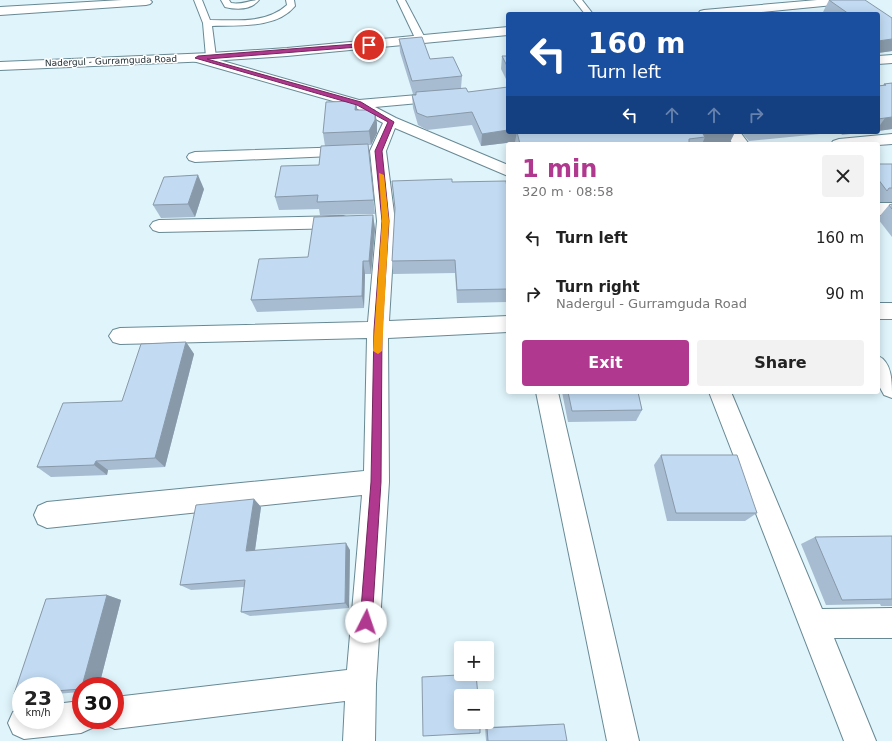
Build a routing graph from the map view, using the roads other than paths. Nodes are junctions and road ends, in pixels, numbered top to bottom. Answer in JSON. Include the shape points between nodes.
{"nodes":[{"id":1,"x":198,"y":0,"type":"edge"},
{"id":2,"x":225,"y":0,"type":"edge"},
{"id":3,"x":255,"y":0,"type":"edge"},
{"id":4,"x":290,"y":0,"type":"edge"},
{"id":5,"x":401,"y":0,"type":"edge"},
{"id":6,"x":578,"y":0,"type":"edge"},
{"id":7,"x":854,"y":0,"type":"edge"},
{"id":8,"x":146,"y":2,"type":"dead end"},
{"id":9,"x":43,"y":4,"type":"edge"},
{"id":10,"x":0,"y":11,"type":"edge"},
{"id":11,"x":587,"y":12,"type":"edge"},
{"id":12,"x":725,"y":12,"type":"edge"},
{"id":13,"x":207,"y":24,"type":"junction"},
{"id":14,"x":506,"y":32,"type":"edge"},
{"id":15,"x":421,"y":40,"type":"junction"},
{"id":16,"x":204,"y":58,"type":"junction"},
{"id":17,"x":892,"y":59,"type":"edge"},
{"id":18,"x":880,"y":60,"type":"edge"},
{"id":19,"x":0,"y":66,"type":"edge"},
{"id":20,"x":453,"y":96,"type":"edge"},
{"id":21,"x":359,"y":104,"type":"junction"},
{"id":22,"x":391,"y":122,"type":"junction"},
{"id":23,"x":734,"y":134,"type":"edge"},
{"id":24,"x":892,"y":139,"type":"edge"},
{"id":25,"x":740,"y":142,"type":"edge"},
{"id":26,"x":860,"y":142,"type":"edge"},
{"id":27,"x":378,"y":151,"type":"junction"},
{"id":28,"x":195,"y":157,"type":"dead end"},
{"id":29,"x":506,"y":171,"type":"edge"},
{"id":30,"x":880,"y":209,"type":"edge"},
{"id":31,"x":892,"y":209,"type":"edge"},
{"id":32,"x":373,"y":221,"type":"junction"},
{"id":33,"x":159,"y":226,"type":"dead end"},
{"id":34,"x":880,"y":311,"type":"edge"},
{"id":35,"x":892,"y":311,"type":"edge"},
{"id":36,"x":506,"y":324,"type":"edge"},
{"id":37,"x":378,"y":330,"type":"junction"},
{"id":38,"x":120,"y":336,"type":"dead end"},
{"id":39,"x":880,"y":368,"type":"edge"},
{"id":40,"x":892,"y":388,"type":"edge"},
{"id":41,"x":547,"y":394,"type":"edge"},
{"id":42,"x":721,"y":394,"type":"edge"},
{"id":43,"x":376,"y":482,"type":"junction"},
{"id":44,"x":47,"y":515,"type":"dead end"},
{"id":45,"x":892,"y":623,"type":"edge"},
{"id":46,"x":813,"y":624,"type":"junction"},
{"id":47,"x":361,"y":684,"type":"junction"},
{"id":48,"x":124,"y":712,"type":"edge"},
{"id":49,"x":359,"y":741,"type":"edge"},
{"id":50,"x":623,"y":741,"type":"edge"},
{"id":51,"x":860,"y":741,"type":"edge"}],
"edges":[{"from":1,"to":13,"type":"lane"},
{"from":2,"to":3,"type":"lane","via":[[228,4],[237,6]]},
{"from":4,"to":13,"type":"lane","via":[[291,6],[283,14],[270,18]]},
{"from":5,"to":15,"type":"lane"},
{"from":6,"to":11,"type":"lane"},
{"from":7,"to":12,"type":"street"},
{"from":8,"to":9,"type":"street"},
{"from":9,"to":10,"type":"street"},
{"from":13,"to":16,"type":"lane"},
{"from":14,"to":15,"type":"street","name":"Nadergul - Gurramguda Road"},
{"from":15,"to":16,"type":"street","name":"Nadergul - Gurramguda Road"},
{"from":16,"to":19,"type":"street","name":"Nadergul - Gurramguda Road"},
{"from":16,"to":21,"type":"street"},
{"from":17,"to":18,"type":"street"},
{"from":20,"to":21,"type":"street"},
{"from":21,"to":22,"type":"street"},
{"from":22,"to":27,"type":"street"},
{"from":22,"to":29,"type":"street"},
{"from":23,"to":25,"type":"street"},
{"from":24,"to":26,"type":"street"},
{"from":27,"to":28,"type":"street"},
{"from":27,"to":32,"type":"street"},
{"from":30,"to":31,"type":"street"},
{"from":32,"to":33,"type":"street"},
{"from":32,"to":37,"type":"street"},
{"from":34,"to":35,"type":"street"},
{"from":36,"to":37,"type":"street"},
{"from":37,"to":38,"type":"street"},
{"from":37,"to":43,"type":"street"},
{"from":39,"to":40,"type":"street"},
{"from":41,"to":50,"type":"street"},
{"from":42,"to":46,"type":"street"},
{"from":43,"to":44,"type":"street"},
{"from":43,"to":47,"type":"street"},
{"from":45,"to":46,"type":"street"},
{"from":46,"to":51,"type":"street"},
{"from":47,"to":48,"type":"street"},
{"from":47,"to":49,"type":"street"}]}
